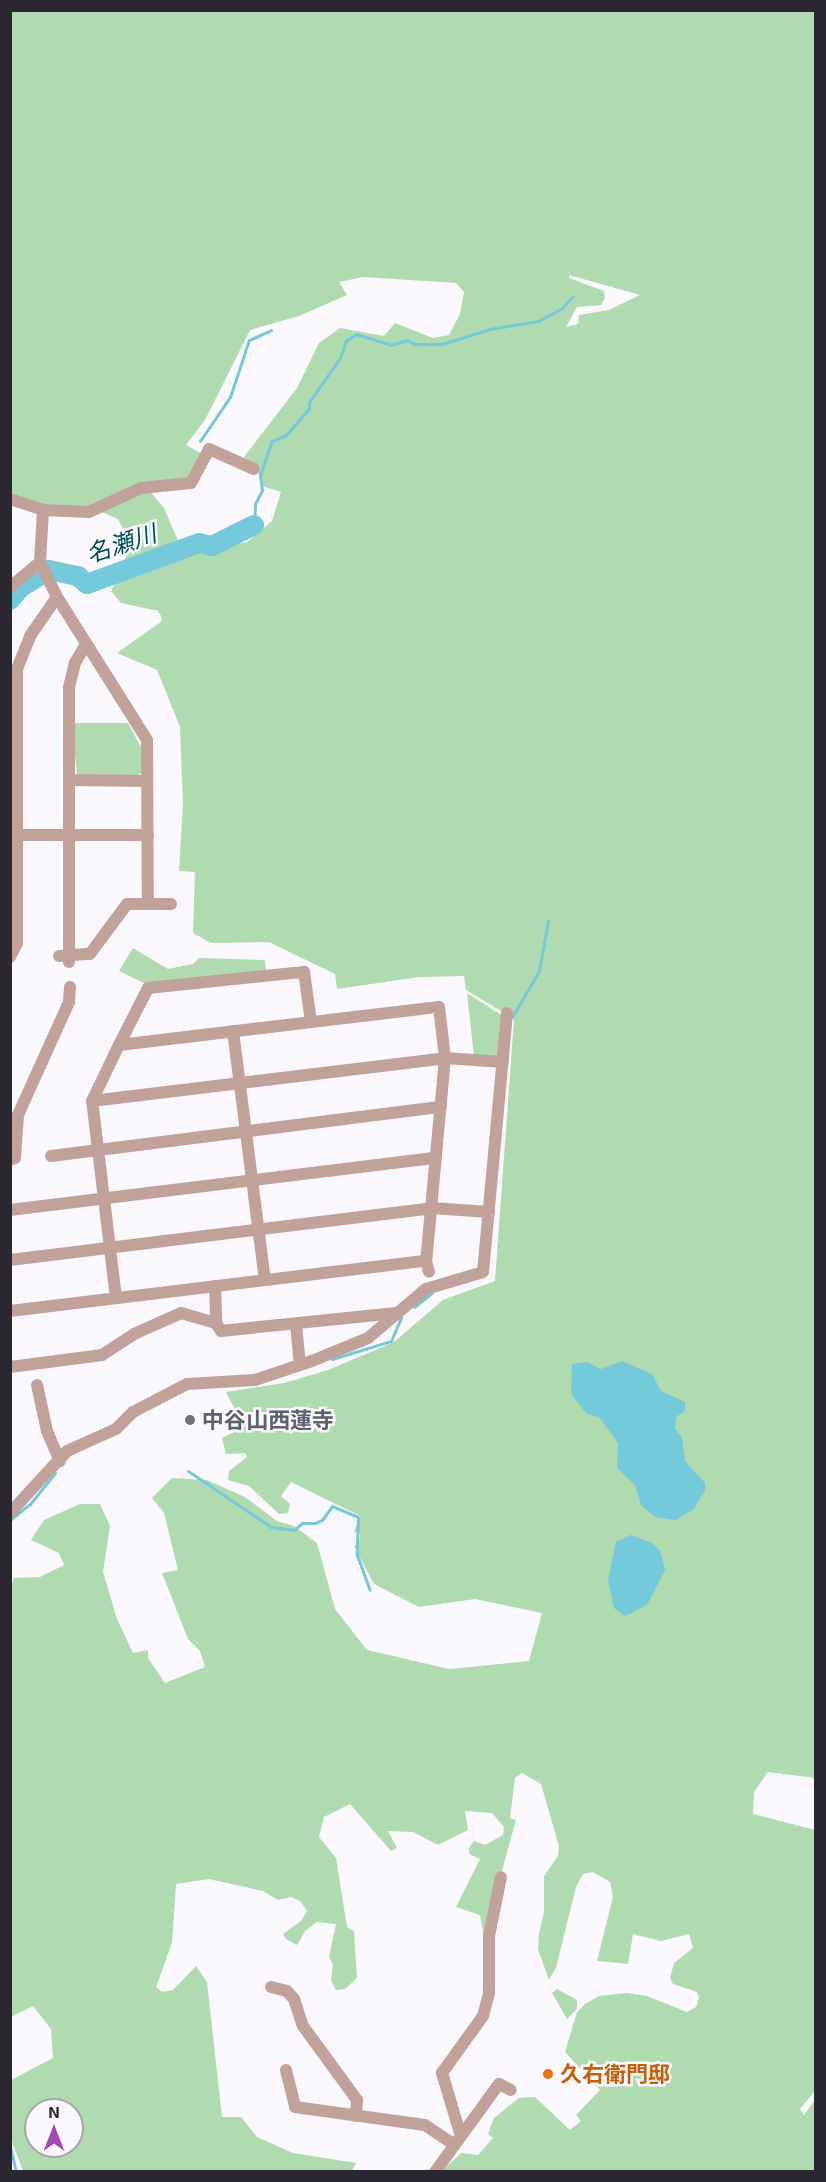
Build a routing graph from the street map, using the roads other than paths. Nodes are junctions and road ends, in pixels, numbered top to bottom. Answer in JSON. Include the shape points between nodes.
{"nodes":[{"id":1,"x":254,"y":469,"type":"dead end"},
{"id":2,"x":10,"y":499,"type":"edge"},
{"id":3,"x":43,"y":510,"type":"junction"},
{"id":4,"x":40,"y":562,"type":"junction"},
{"id":5,"x":10,"y":587,"type":"edge"},
{"id":6,"x":57,"y":597,"type":"junction"},
{"id":7,"x":86,"y":644,"type":"junction"},
{"id":8,"x":69,"y":780,"type":"junction"},
{"id":9,"x":147,"y":781,"type":"junction"},
{"id":10,"x":16,"y":835,"type":"junction"},
{"id":11,"x":69,"y":835,"type":"junction"},
{"id":12,"x":148,"y":835,"type":"junction"},
{"id":13,"x":148,"y":904,"type":"junction"},
{"id":14,"x":171,"y":904,"type":"dead end"},
{"id":15,"x":15,"y":951,"type":"edge"},
{"id":16,"x":70,"y":987,"type":"dead end"},
{"id":17,"x":507,"y":1013,"type":"dead end"},
{"id":18,"x":310,"y":1022,"type":"junction"},
{"id":19,"x":233,"y":1031,"type":"junction"},
{"id":20,"x":119,"y":1045,"type":"junction"},
{"id":21,"x":445,"y":1058,"type":"junction"},
{"id":22,"x":503,"y":1062,"type":"junction"},
{"id":23,"x":239,"y":1082,"type":"junction"},
{"id":24,"x":92,"y":1101,"type":"junction"},
{"id":25,"x":441,"y":1107,"type":"junction"},
{"id":26,"x":246,"y":1131,"type":"junction"},
{"id":27,"x":98,"y":1150,"type":"junction"},
{"id":28,"x":51,"y":1156,"type":"dead end"},
{"id":29,"x":436,"y":1158,"type":"junction"},
{"id":30,"x":15,"y":1159,"type":"edge"},
{"id":31,"x":252,"y":1179,"type":"junction"},
{"id":32,"x":104,"y":1198,"type":"junction"},
{"id":33,"x":432,"y":1208,"type":"junction"},
{"id":34,"x":10,"y":1210,"type":"edge"},
{"id":35,"x":489,"y":1212,"type":"junction"},
{"id":36,"x":258,"y":1228,"type":"junction"},
{"id":37,"x":110,"y":1248,"type":"junction"},
{"id":38,"x":10,"y":1260,"type":"edge"},
{"id":39,"x":429,"y":1276,"type":"junction"},
{"id":40,"x":264,"y":1280,"type":"junction"},
{"id":41,"x":215,"y":1286,"type":"junction"},
{"id":42,"x":116,"y":1298,"type":"junction"},
{"id":43,"x":10,"y":1311,"type":"edge"},
{"id":44,"x":398,"y":1313,"type":"junction"},
{"id":45,"x":216,"y":1323,"type":"junction"},
{"id":46,"x":296,"y":1324,"type":"junction"},
{"id":47,"x":32,"y":1364,"type":"junction"},
{"id":48,"x":300,"y":1365,"type":"junction"},
{"id":49,"x":10,"y":1367,"type":"edge"},
{"id":50,"x":60,"y":1461,"type":"junction"},
{"id":51,"x":10,"y":1513,"type":"edge"},
{"id":52,"x":501,"y":1877,"type":"dead end"},
{"id":53,"x":271,"y":1987,"type":"dead end"},
{"id":54,"x":286,"y":2070,"type":"dead end"},
{"id":55,"x":511,"y":2091,"type":"dead end"},
{"id":56,"x":356,"y":2116,"type":"junction"},
{"id":57,"x":457,"y":2139,"type":"junction"},
{"id":58,"x":435,"y":2172,"type":"edge"}],
"edges":[{"from":1,"to":3,"type":"street","via":[[209,449],[191,483],[141,488],[89,512]]},
{"from":2,"to":3,"type":"street"},
{"from":3,"to":4,"type":"street"},
{"from":4,"to":5,"type":"street"},
{"from":4,"to":6,"type":"street"},
{"from":6,"to":7,"type":"street"},
{"from":6,"to":10,"type":"street","via":[[30,636],[17,669]]},
{"from":7,"to":8,"type":"street","via":[[70,675]]},
{"from":7,"to":9,"type":"street","via":[[147,740]]},
{"from":8,"to":9,"type":"street"},
{"from":8,"to":11,"type":"street"},
{"from":9,"to":12,"type":"street"},
{"from":10,"to":11,"type":"street"},
{"from":10,"to":15,"type":"street"},
{"from":11,"to":12,"type":"street"},
{"from":11,"to":13,"type":"street","via":[[66,958],[90,954],[127,904]]},
{"from":12,"to":13,"type":"street"},
{"from":13,"to":14,"type":"street"},
{"from":16,"to":30,"type":"street","via":[[69,1002],[30,1081],[18,1115]]},
{"from":17,"to":22,"type":"street"},
{"from":18,"to":19,"type":"street"},
{"from":18,"to":20,"type":"street","via":[[304,972],[148,988]]},
{"from":18,"to":21,"type":"street","via":[[438,1007]]},
{"from":19,"to":20,"type":"street"},
{"from":19,"to":23,"type":"street"},
{"from":20,"to":24,"type":"street"},
{"from":21,"to":22,"type":"street"},
{"from":21,"to":23,"type":"street"},
{"from":21,"to":25,"type":"street"},
{"from":22,"to":35,"type":"street"},
{"from":23,"to":24,"type":"street"},
{"from":23,"to":26,"type":"street"},
{"from":24,"to":27,"type":"street"},
{"from":25,"to":26,"type":"street"},
{"from":25,"to":29,"type":"street"},
{"from":26,"to":27,"type":"street"},
{"from":26,"to":31,"type":"street"},
{"from":27,"to":28,"type":"street"},
{"from":27,"to":32,"type":"street"},
{"from":29,"to":31,"type":"street"},
{"from":29,"to":33,"type":"street"},
{"from":31,"to":32,"type":"street"},
{"from":31,"to":36,"type":"street"},
{"from":32,"to":34,"type":"street"},
{"from":32,"to":37,"type":"street"},
{"from":33,"to":35,"type":"street"},
{"from":33,"to":36,"type":"street"},
{"from":33,"to":39,"type":"street"},
{"from":35,"to":39,"type":"street","via":[[483,1272]]},
{"from":36,"to":37,"type":"street"},
{"from":36,"to":40,"type":"street"},
{"from":37,"to":38,"type":"street"},
{"from":37,"to":42,"type":"street"},
{"from":39,"to":40,"type":"street"},
{"from":39,"to":44,"type":"street"},
{"from":40,"to":41,"type":"street"},
{"from":41,"to":42,"type":"street"},
{"from":41,"to":45,"type":"street"},
{"from":42,"to":43,"type":"street"},
{"from":44,"to":46,"type":"street"},
{"from":44,"to":48,"type":"street","via":[[368,1338]]},
{"from":45,"to":46,"type":"street","via":[[221,1331]]},
{"from":45,"to":47,"type":"street","via":[[181,1313],[134,1334],[102,1355]]},
{"from":46,"to":48,"type":"street"},
{"from":47,"to":49,"type":"street"},
{"from":47,"to":50,"type":"street","via":[[47,1431]]},
{"from":48,"to":50,"type":"street","via":[[255,1380],[187,1384],[133,1412],[116,1429],[67,1451]]},
{"from":50,"to":51,"type":"street"},
{"from":52,"to":57,"type":"street","via":[[489,1936],[489,1993],[483,2016],[442,2073]]},
{"from":53,"to":56,"type":"street","via":[[287,1991],[294,1999],[303,2026],[357,2100]]},
{"from":54,"to":56,"type":"street","via":[[295,2107]]},
{"from":55,"to":57,"type":"street","via":[[499,2084]]},
{"from":56,"to":57,"type":"street","via":[[424,2125]]},
{"from":57,"to":58,"type":"street"}]}
